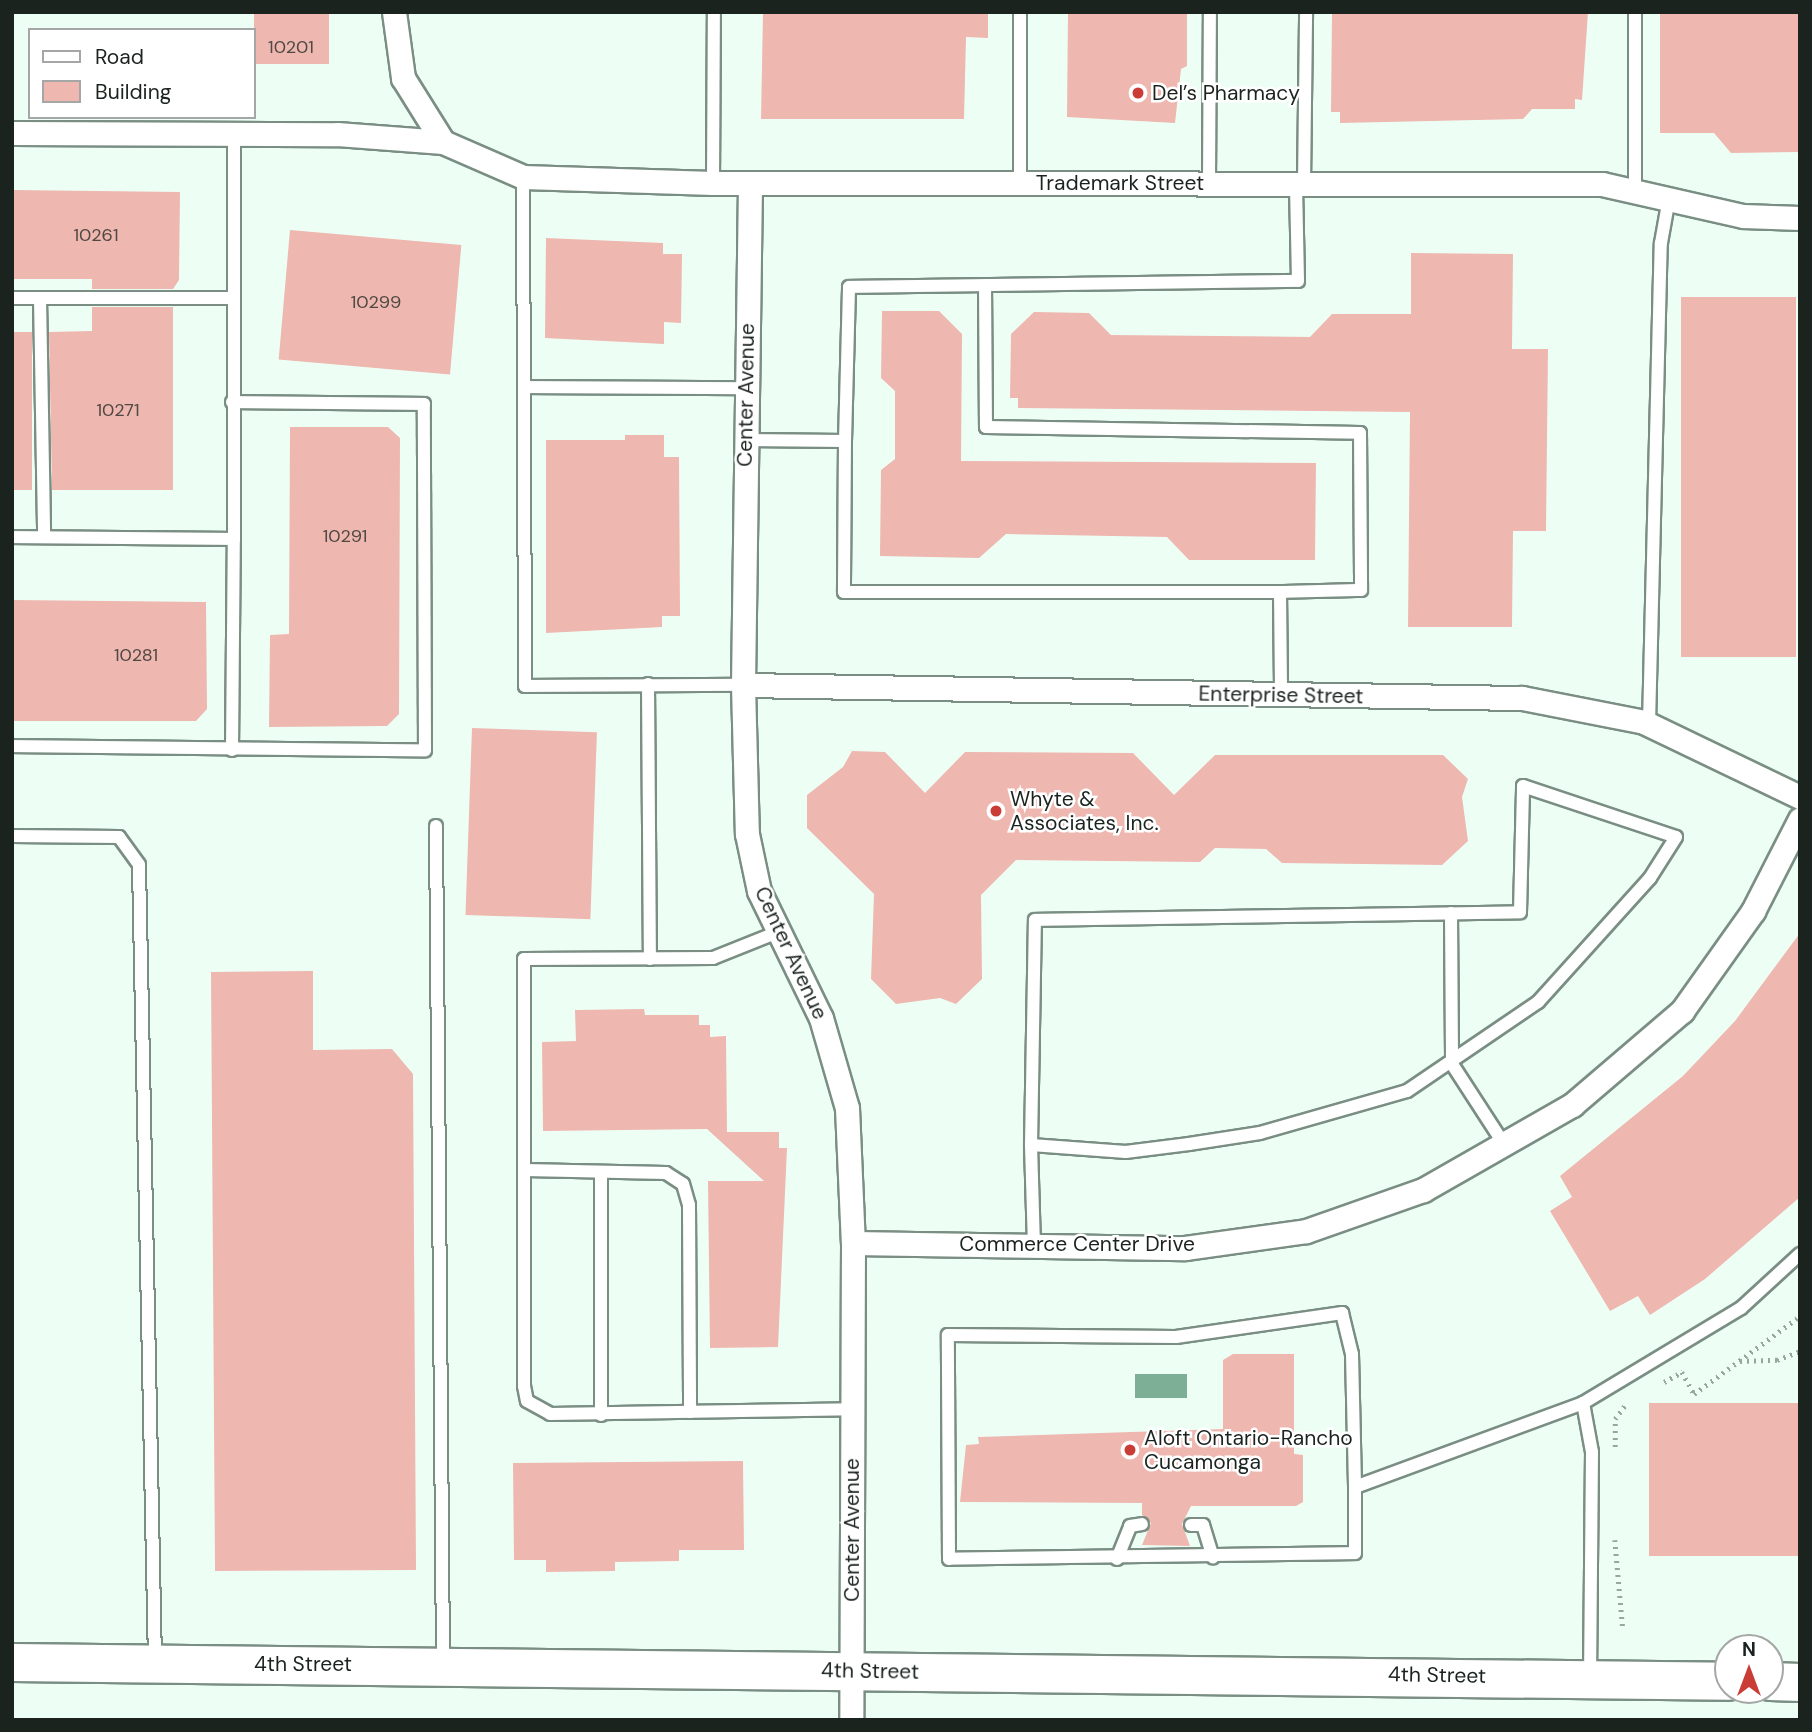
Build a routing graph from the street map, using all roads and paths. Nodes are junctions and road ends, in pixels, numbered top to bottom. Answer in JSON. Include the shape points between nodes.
{"nodes":[{"id":1,"x":394,"y":12,"type":"edge"},
{"id":2,"x":713,"y":12,"type":"edge"},
{"id":3,"x":1020,"y":12,"type":"edge"},
{"id":4,"x":1210,"y":12,"type":"edge"},
{"id":5,"x":1306,"y":12,"type":"edge"},
{"id":6,"x":1635,"y":12,"type":"edge"},
{"id":7,"x":12,"y":133,"type":"edge"},
{"id":8,"x":234,"y":134,"type":"junction"},
{"id":9,"x":443,"y":142,"type":"junction"},
{"id":10,"x":523,"y":177,"type":"junction"},
{"id":11,"x":1020,"y":182,"type":"junction"},
{"id":12,"x":713,"y":183,"type":"junction"},
{"id":13,"x":750,"y":184,"type":"junction"},
{"id":14,"x":1209,"y":184,"type":"junction"},
{"id":15,"x":1300,"y":184,"type":"junction"},
{"id":16,"x":1635,"y":189,"type":"junction"},
{"id":17,"x":1669,"y":198,"type":"junction"},
{"id":18,"x":1800,"y":218,"type":"edge"},
{"id":19,"x":985,"y":285,"type":"junction"},
{"id":20,"x":12,"y":298,"type":"edge"},
{"id":21,"x":40,"y":298,"type":"junction"},
{"id":22,"x":233,"y":298,"type":"junction"},
{"id":23,"x":524,"y":387,"type":"junction"},
{"id":24,"x":744,"y":388,"type":"junction"},
{"id":25,"x":232,"y":402,"type":"junction"},
{"id":26,"x":745,"y":440,"type":"junction"},
{"id":27,"x":845,"y":441,"type":"junction"},
{"id":28,"x":12,"y":537,"type":"edge"},
{"id":29,"x":44,"y":537,"type":"junction"},
{"id":30,"x":234,"y":539,"type":"junction"},
{"id":31,"x":1280,"y":592,"type":"junction"},
{"id":32,"x":648,"y":684,"type":"junction"},
{"id":33,"x":743,"y":685,"type":"junction"},
{"id":34,"x":1281,"y":696,"type":"junction"},
{"id":35,"x":1649,"y":724,"type":"junction"},
{"id":36,"x":12,"y":746,"type":"edge"},
{"id":37,"x":232,"y":750,"type":"junction"},
{"id":38,"x":1800,"y":797,"type":"edge"},
{"id":39,"x":1800,"y":818,"type":"edge"},
{"id":40,"x":436,"y":826,"type":"dead end"},
{"id":41,"x":12,"y":836,"type":"edge"},
{"id":42,"x":1451,"y":913,"type":"junction"},
{"id":43,"x":778,"y":932,"type":"junction"},
{"id":44,"x":650,"y":960,"type":"junction"},
{"id":45,"x":1452,"y":1064,"type":"junction"},
{"id":46,"x":1504,"y":1144,"type":"junction"},
{"id":47,"x":1031,"y":1145,"type":"junction"},
{"id":48,"x":525,"y":1170,"type":"junction"},
{"id":49,"x":601,"y":1173,"type":"junction"},
{"id":50,"x":853,"y":1243,"type":"junction"},
{"id":51,"x":1034,"y":1244,"type":"junction"},
{"id":52,"x":1800,"y":1254,"type":"edge"},
{"id":53,"x":1800,"y":1316,"type":"edge"},
{"id":54,"x":1800,"y":1351,"type":"edge"},
{"id":55,"x":1740,"y":1361,"type":"junction"},
{"id":56,"x":1658,"y":1385,"type":"dead end"},
{"id":57,"x":1635,"y":1399,"type":"dead end"},
{"id":58,"x":1583,"y":1403,"type":"junction"},
{"id":59,"x":852,"y":1409,"type":"junction"},
{"id":60,"x":690,"y":1412,"type":"junction"},
{"id":61,"x":601,"y":1415,"type":"junction"},
{"id":62,"x":1615,"y":1458,"type":"dead end"},
{"id":63,"x":1356,"y":1487,"type":"junction"},
{"id":64,"x":1142,"y":1524,"type":"dead end"},
{"id":65,"x":1615,"y":1524,"type":"dead end"},
{"id":66,"x":1191,"y":1525,"type":"dead end"},
{"id":67,"x":1213,"y":1557,"type":"junction"},
{"id":68,"x":1117,"y":1559,"type":"junction"},
{"id":69,"x":1623,"y":1629,"type":"dead end"},
{"id":70,"x":12,"y":1662,"type":"edge"},
{"id":71,"x":155,"y":1663,"type":"junction"},
{"id":72,"x":443,"y":1665,"type":"junction"},
{"id":73,"x":852,"y":1672,"type":"junction"},
{"id":74,"x":1590,"y":1678,"type":"junction"},
{"id":75,"x":1714,"y":1681,"type":"edge"},
{"id":76,"x":851,"y":1720,"type":"edge"}],
"edges":[{"from":1,"to":9,"type":"street","via":[[403,78]]},
{"from":2,"to":12,"type":"lane"},
{"from":3,"to":11,"type":"lane"},
{"from":4,"to":14,"type":"lane"},
{"from":5,"to":15,"type":"lane"},
{"from":6,"to":16,"type":"lane"},
{"from":7,"to":8,"type":"street","name":"Trademark Street"},
{"from":8,"to":9,"type":"street","name":"Trademark Street"},
{"from":8,"to":22,"type":"lane"},
{"from":9,"to":10,"type":"street","name":"Trademark Street"},
{"from":10,"to":12,"type":"street","name":"Trademark Street"},
{"from":10,"to":23,"type":"lane"},
{"from":11,"to":13,"type":"street","name":"Trademark Street"},
{"from":11,"to":14,"type":"street","name":"Trademark Street"},
{"from":12,"to":13,"type":"street","name":"Trademark Street"},
{"from":13,"to":24,"type":"street","name":"Center Avenue"},
{"from":14,"to":15,"type":"street","name":"Trademark Street"},
{"from":15,"to":16,"type":"street","name":"Trademark Street"},
{"from":15,"to":19,"type":"lane","via":[[1298,281]]},
{"from":16,"to":17,"type":"street","name":"Trademark Street"},
{"from":17,"to":18,"type":"street","name":"Trademark Street","via":[[1743,216]]},
{"from":17,"to":35,"type":"lane","via":[[1661,243]]},
{"from":19,"to":27,"type":"lane","via":[[849,287]]},
{"from":19,"to":31,"type":"lane","via":[[986,427],[1360,433],[1361,590]]},
{"from":20,"to":21,"type":"lane"},
{"from":21,"to":22,"type":"lane"},
{"from":21,"to":29,"type":"lane"},
{"from":22,"to":25,"type":"lane"},
{"from":23,"to":24,"type":"lane"},
{"from":23,"to":32,"type":"lane","via":[[525,686]]},
{"from":24,"to":26,"type":"street","name":"Center Avenue"},
{"from":25,"to":30,"type":"lane"},
{"from":25,"to":37,"type":"lane","via":[[425,404],[425,750]]},
{"from":26,"to":27,"type":"lane"},
{"from":26,"to":33,"type":"street","name":"Center Avenue"},
{"from":27,"to":31,"type":"lane","via":[[844,592]]},
{"from":28,"to":29,"type":"lane"},
{"from":29,"to":30,"type":"lane"},
{"from":30,"to":37,"type":"lane"},
{"from":31,"to":34,"type":"lane"},
{"from":32,"to":33,"type":"lane"},
{"from":32,"to":44,"type":"lane"},
{"from":33,"to":34,"type":"street","name":"Enterprise Street"},
{"from":33,"to":43,"type":"street","name":"Center Avenue","via":[[747,834],[760,891]]},
{"from":34,"to":35,"type":"street","name":"Enterprise Street","via":[[1522,698]]},
{"from":35,"to":38,"type":"street","name":"Enterprise Street"},
{"from":36,"to":37,"type":"lane"},
{"from":39,"to":46,"type":"street","name":"Commerce Center Drive","via":[[1753,911],[1682,1011],[1572,1105]]},
{"from":40,"to":72,"type":"lane"},
{"from":41,"to":71,"type":"lane","via":[[119,837],[139,865]]},
{"from":42,"to":45,"type":"lane"},
{"from":42,"to":45,"type":"lane","via":[[1520,912],[1523,786],[1676,837],[1650,878],[1538,1002]]},
{"from":42,"to":47,"type":"lane","via":[[1035,920]]},
{"from":43,"to":44,"type":"lane","via":[[713,958]]},
{"from":43,"to":50,"type":"street","name":"Center Avenue","via":[[804,976],[837,1061],[852,1156]]},
{"from":44,"to":48,"type":"lane","via":[[524,959]]},
{"from":45,"to":46,"type":"lane"},
{"from":45,"to":47,"type":"lane","via":[[1407,1091],[1261,1133],[1126,1152]]},
{"from":46,"to":51,"type":"street","name":"Commerce Center Drive","via":[[1423,1190],[1306,1231],[1185,1248]]},
{"from":47,"to":51,"type":"lane"},
{"from":48,"to":49,"type":"lane"},
{"from":48,"to":61,"type":"lane","via":[[527,1401],[551,1414]]},
{"from":49,"to":60,"type":"lane","via":[[666,1173],[684,1184],[689,1205]]},
{"from":49,"to":61,"type":"lane"},
{"from":50,"to":51,"type":"street","name":"Commerce Center Drive"},
{"from":50,"to":59,"type":"street","name":"Center Avenue"},
{"from":52,"to":58,"type":"lane","via":[[1741,1308]]},
{"from":53,"to":55,"type":"path"},
{"from":54,"to":55,"type":"path","via":[[1777,1360]]},
{"from":55,"to":56,"type":"path","via":[[1694,1394],[1682,1372]]},
{"from":57,"to":62,"type":"path","via":[[1615,1419]]},
{"from":58,"to":63,"type":"lane"},
{"from":58,"to":74,"type":"lane","via":[[1592,1452]]},
{"from":59,"to":60,"type":"lane"},
{"from":59,"to":73,"type":"street","name":"Center Avenue"},
{"from":60,"to":61,"type":"lane"},
{"from":63,"to":67,"type":"lane","via":[[1356,1553]]},
{"from":63,"to":68,"type":"lane","via":[[1352,1354],[1342,1313],[1176,1337],[948,1335],[950,1559]]},
{"from":64,"to":68,"type":"lane","via":[[1130,1526]]},
{"from":65,"to":69,"type":"path"},
{"from":66,"to":67,"type":"lane","via":[[1203,1525]]},
{"from":67,"to":68,"type":"lane"},
{"from":70,"to":71,"type":"main road","name":"4th Street"},
{"from":71,"to":72,"type":"main road","name":"4th Street"},
{"from":72,"to":73,"type":"main road","name":"4th Street"},
{"from":73,"to":74,"type":"main road","name":"4th Street"},
{"from":73,"to":76,"type":"street","name":"Center Avenue"},
{"from":74,"to":75,"type":"main road","name":"4th Street"}]}
